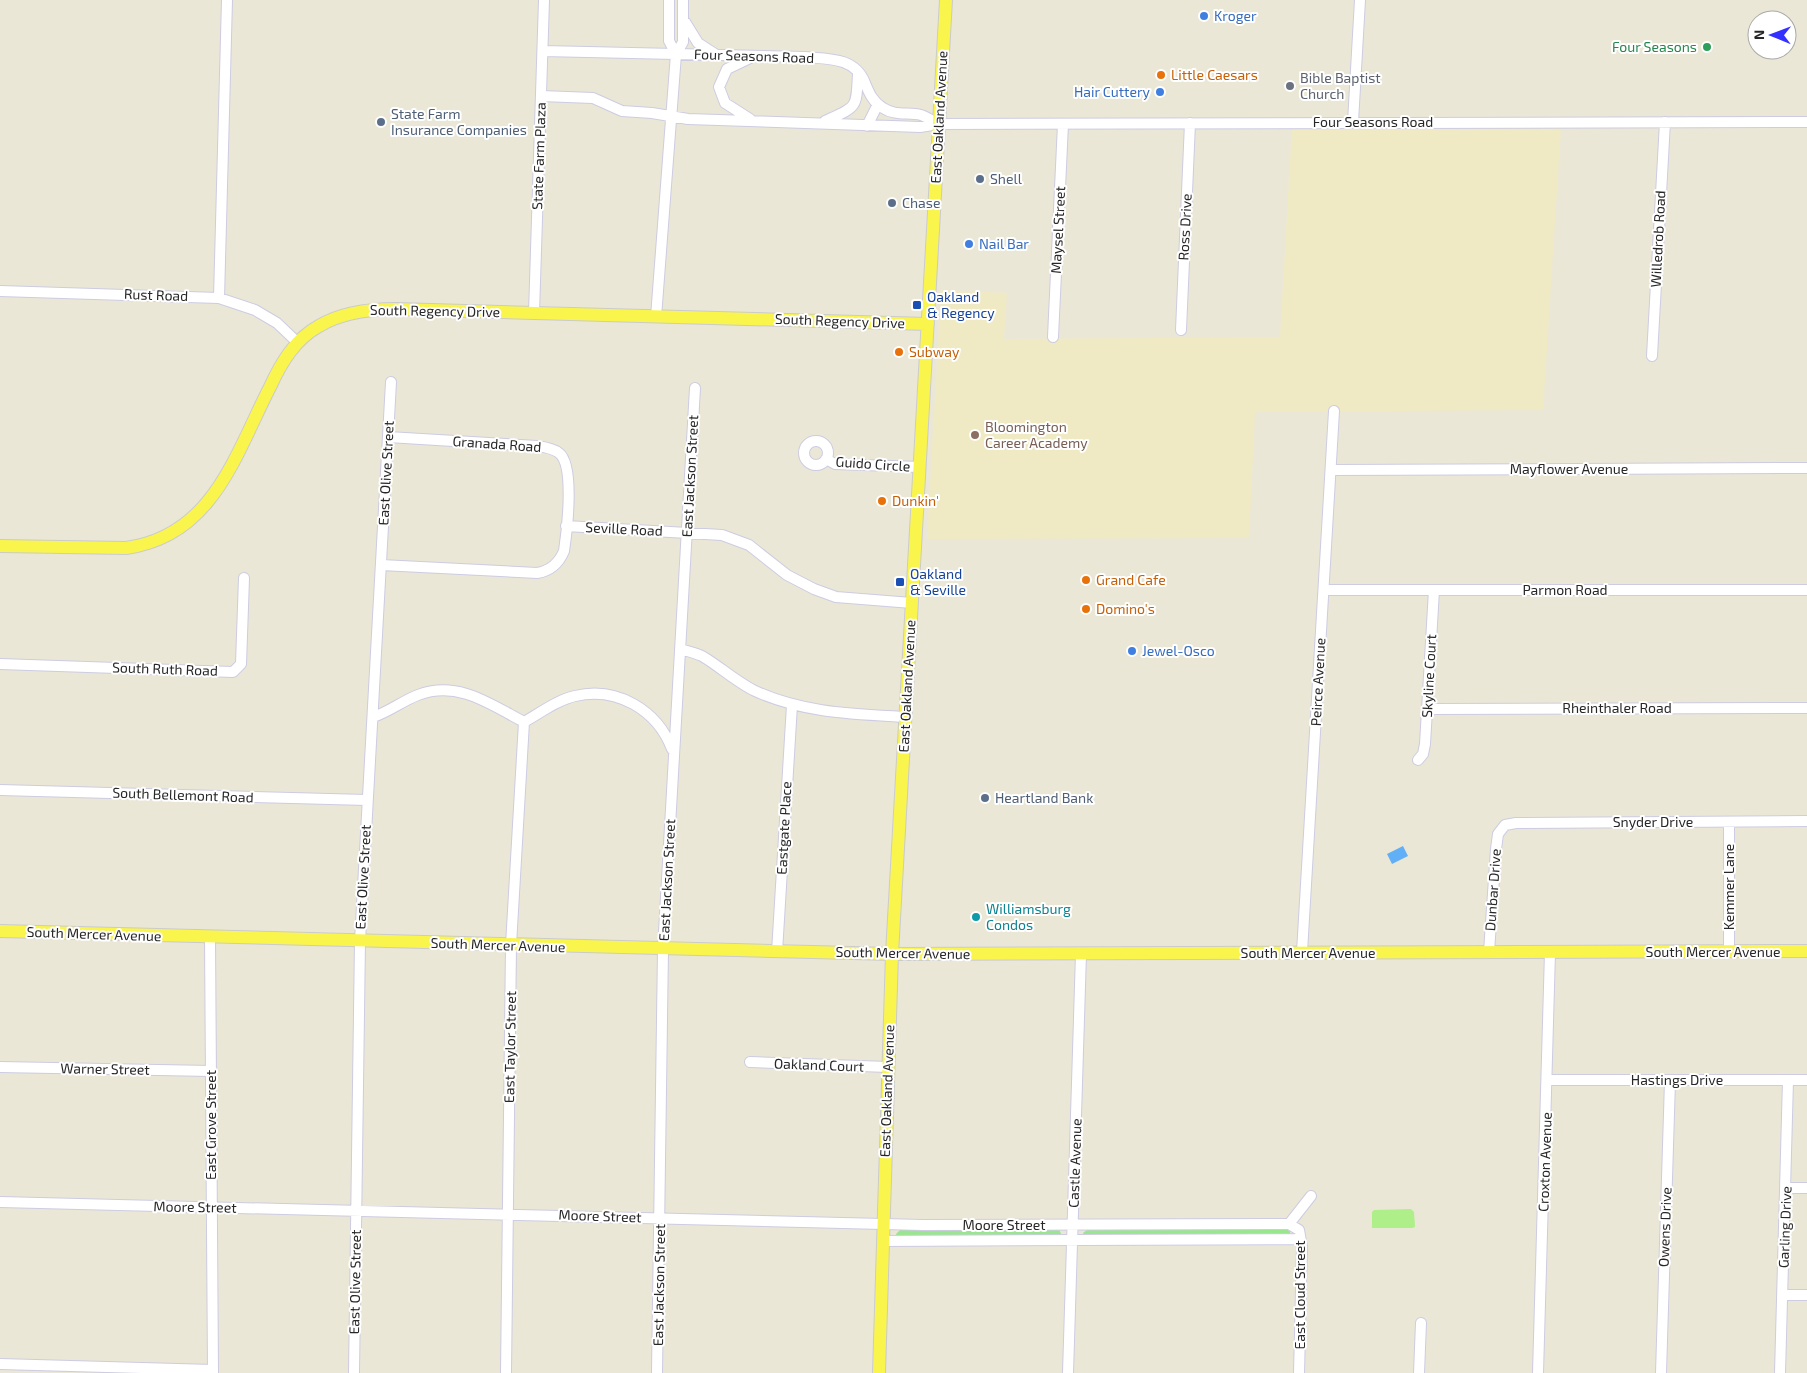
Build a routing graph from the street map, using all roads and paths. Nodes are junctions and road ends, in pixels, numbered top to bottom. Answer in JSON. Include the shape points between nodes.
{"nodes":[{"id":1,"x":227,"y":0,"type":"edge"},
{"id":2,"x":544,"y":0,"type":"edge"},
{"id":3,"x":669,"y":0,"type":"edge"},
{"id":4,"x":684,"y":0,"type":"edge"},
{"id":5,"x":946,"y":0,"type":"edge"},
{"id":6,"x":1360,"y":0,"type":"edge"},
{"id":7,"x":683,"y":18,"type":"junction"},
{"id":8,"x":543,"y":51,"type":"junction"},
{"id":9,"x":676,"y":54,"type":"junction"},
{"id":10,"x":716,"y":54,"type":"junction"},
{"id":11,"x":756,"y":56,"type":"junction"},
{"id":12,"x":858,"y":74,"type":"junction"},
{"id":13,"x":541,"y":96,"type":"junction"},
{"id":14,"x":878,"y":104,"type":"junction"},
{"id":15,"x":673,"y":116,"type":"junction"},
{"id":16,"x":754,"y":121,"type":"junction"},
{"id":17,"x":821,"y":122,"type":"junction"},
{"id":18,"x":1353,"y":122,"type":"junction"},
{"id":19,"x":1665,"y":122,"type":"junction"},
{"id":20,"x":1807,"y":122,"type":"edge"},
{"id":21,"x":1190,"y":123,"type":"junction"},
{"id":22,"x":939,"y":124,"type":"junction"},
{"id":23,"x":1063,"y":124,"type":"junction"},
{"id":24,"x":867,"y":126,"type":"junction"},
{"id":25,"x":0,"y":291,"type":"edge"},
{"id":26,"x":219,"y":298,"type":"junction"},
{"id":27,"x":534,"y":313,"type":"junction"},
{"id":28,"x":656,"y":317,"type":"junction"},
{"id":29,"x":928,"y":324,"type":"junction"},
{"id":30,"x":1181,"y":330,"type":"dead end"},
{"id":31,"x":1053,"y":337,"type":"dead end"},
{"id":32,"x":298,"y":343,"type":"junction"},
{"id":33,"x":1652,"y":356,"type":"dead end"},
{"id":34,"x":391,"y":382,"type":"dead end"},
{"id":35,"x":695,"y":388,"type":"dead end"},
{"id":36,"x":1334,"y":411,"type":"dead end"},
{"id":37,"x":388,"y":437,"type":"junction"},
{"id":38,"x":826,"y":459,"type":"dead end"},
{"id":39,"x":920,"y":467,"type":"junction"},
{"id":40,"x":1807,"y":468,"type":"edge"},
{"id":41,"x":1331,"y":470,"type":"junction"},
{"id":42,"x":566,"y":526,"type":"junction"},
{"id":43,"x":687,"y":533,"type":"junction"},
{"id":44,"x":0,"y":546,"type":"edge"},
{"id":45,"x":381,"y":565,"type":"junction"},
{"id":46,"x":244,"y":578,"type":"dead end"},
{"id":47,"x":1324,"y":590,"type":"junction"},
{"id":48,"x":1434,"y":590,"type":"junction"},
{"id":49,"x":1807,"y":590,"type":"edge"},
{"id":50,"x":912,"y":603,"type":"junction"},
{"id":51,"x":680,"y":649,"type":"junction"},
{"id":52,"x":0,"y":664,"type":"edge"},
{"id":53,"x":792,"y":705,"type":"junction"},
{"id":54,"x":1428,"y":708,"type":"junction"},
{"id":55,"x":1807,"y":708,"type":"edge"},
{"id":56,"x":373,"y":717,"type":"junction"},
{"id":57,"x":906,"y":717,"type":"junction"},
{"id":58,"x":524,"y":722,"type":"junction"},
{"id":59,"x":673,"y":753,"type":"junction"},
{"id":60,"x":1418,"y":760,"type":"dead end"},
{"id":61,"x":0,"y":790,"type":"edge"},
{"id":62,"x":367,"y":800,"type":"junction"},
{"id":63,"x":1807,"y":821,"type":"edge"},
{"id":64,"x":1729,"y":822,"type":"junction"},
{"id":65,"x":1500,"y":829,"type":"joint"},
{"id":66,"x":0,"y":931,"type":"edge"},
{"id":67,"x":210,"y":937,"type":"junction"},
{"id":68,"x":360,"y":941,"type":"junction"},
{"id":69,"x":512,"y":945,"type":"junction"},
{"id":70,"x":663,"y":949,"type":"junction"},
{"id":71,"x":777,"y":952,"type":"junction"},
{"id":72,"x":1302,"y":952,"type":"junction"},
{"id":73,"x":1488,"y":952,"type":"junction"},
{"id":74,"x":1550,"y":952,"type":"junction"},
{"id":75,"x":1729,"y":952,"type":"junction"},
{"id":76,"x":1807,"y":952,"type":"edge"},
{"id":77,"x":892,"y":954,"type":"junction"},
{"id":78,"x":1081,"y":954,"type":"junction"},
{"id":79,"x":750,"y":1062,"type":"dead end"},
{"id":80,"x":0,"y":1067,"type":"edge"},
{"id":81,"x":888,"y":1067,"type":"junction"},
{"id":82,"x":211,"y":1071,"type":"junction"},
{"id":83,"x":1548,"y":1080,"type":"junction"},
{"id":84,"x":1788,"y":1080,"type":"junction"},
{"id":85,"x":1807,"y":1080,"type":"edge"},
{"id":86,"x":1670,"y":1081,"type":"junction"},
{"id":87,"x":1786,"y":1188,"type":"junction"},
{"id":88,"x":1807,"y":1188,"type":"edge"},
{"id":89,"x":1311,"y":1196,"type":"dead end"},
{"id":90,"x":0,"y":1202,"type":"edge"},
{"id":91,"x":212,"y":1208,"type":"junction"},
{"id":92,"x":357,"y":1210,"type":"junction"},
{"id":93,"x":508,"y":1213,"type":"junction"},
{"id":94,"x":660,"y":1218,"type":"junction"},
{"id":95,"x":1073,"y":1223,"type":"junction"},
{"id":96,"x":883,"y":1224,"type":"junction"},
{"id":97,"x":1289,"y":1224,"type":"junction"},
{"id":98,"x":1300,"y":1239,"type":"junction"},
{"id":99,"x":883,"y":1241,"type":"junction"},
{"id":100,"x":1072,"y":1241,"type":"junction"},
{"id":101,"x":1783,"y":1295,"type":"junction"},
{"id":102,"x":1807,"y":1295,"type":"edge"},
{"id":103,"x":1421,"y":1323,"type":"dead end"},
{"id":104,"x":0,"y":1364,"type":"edge"},
{"id":105,"x":213,"y":1371,"type":"edge"},
{"id":106,"x":354,"y":1373,"type":"edge"},
{"id":107,"x":506,"y":1373,"type":"edge"},
{"id":108,"x":657,"y":1373,"type":"edge"},
{"id":109,"x":879,"y":1373,"type":"edge"},
{"id":110,"x":1068,"y":1373,"type":"edge"},
{"id":111,"x":1299,"y":1373,"type":"edge"},
{"id":112,"x":1419,"y":1373,"type":"edge"},
{"id":113,"x":1538,"y":1373,"type":"edge"},
{"id":114,"x":1661,"y":1373,"type":"edge"},
{"id":115,"x":1780,"y":1373,"type":"edge"}],
"edges":[{"from":1,"to":26,"type":"street"},
{"from":2,"to":8,"type":"street","name":"State Farm Plaza"},
{"from":3,"to":9,"type":"street","via":[[669,41]]},
{"from":4,"to":7,"type":"street"},
{"from":5,"to":22,"type":"main road","name":"East Oakland Avenue"},
{"from":6,"to":18,"type":"street"},
{"from":7,"to":9,"type":"street","via":[[683,42]]},
{"from":7,"to":10,"type":"street","via":[[698,43]]},
{"from":8,"to":9,"type":"street","name":"Four Seasons Road"},
{"from":8,"to":13,"type":"street","name":"State Farm Plaza"},
{"from":9,"to":10,"type":"street","name":"Four Seasons Road"},
{"from":9,"to":15,"type":"street"},
{"from":10,"to":11,"type":"street","name":"Four Seasons Road"},
{"from":11,"to":12,"type":"street","name":"Four Seasons Road","via":[[835,59],[849,64]]},
{"from":11,"to":16,"type":"street","via":[[727,69],[719,87],[725,104]]},
{"from":12,"to":14,"type":"street","name":"Four Seasons Road"},
{"from":12,"to":17,"type":"street","via":[[854,106]]},
{"from":13,"to":15,"type":"street","name":"Four Seasons Road","via":[[592,98],[622,111]]},
{"from":13,"to":27,"type":"street","name":"State Farm Plaza"},
{"from":14,"to":22,"type":"street","name":"Four Seasons Road","via":[[891,112],[920,115]]},
{"from":14,"to":24,"type":"street"},
{"from":15,"to":16,"type":"street","name":"Four Seasons Road"},
{"from":15,"to":28,"type":"street"},
{"from":16,"to":17,"type":"street","name":"Four Seasons Road"},
{"from":17,"to":24,"type":"street","name":"Four Seasons Road"},
{"from":18,"to":19,"type":"street","name":"Four Seasons Road"},
{"from":18,"to":21,"type":"street","name":"Four Seasons Road"},
{"from":19,"to":20,"type":"street","name":"Four Seasons Road"},
{"from":19,"to":33,"type":"street","name":"Willedrob Road"},
{"from":21,"to":23,"type":"street","name":"Four Seasons Road"},
{"from":21,"to":30,"type":"street","name":"Ross Drive"},
{"from":22,"to":23,"type":"street","name":"Four Seasons Road"},
{"from":22,"to":24,"type":"street","name":"Four Seasons Road"},
{"from":22,"to":29,"type":"main road","name":"East Oakland Avenue"},
{"from":23,"to":31,"type":"street","name":"Maysel Street"},
{"from":25,"to":26,"type":"street","name":"Rust Road"},
{"from":26,"to":32,"type":"street","name":"Rust Road","via":[[255,310]]},
{"from":27,"to":28,"type":"main road","name":"South Regency Drive"},
{"from":27,"to":32,"type":"main road","name":"South Regency Drive","via":[[370,310],[327,321]]},
{"from":28,"to":29,"type":"main road","name":"South Regency Drive"},
{"from":29,"to":39,"type":"main road","name":"East Oakland Avenue"},
{"from":32,"to":44,"type":"main road","name":"South Regency Drive","via":[[279,368],[218,489],[202,511],[183,527],[162,538],[126,548]]},
{"from":34,"to":37,"type":"street","name":"East Olive Street"},
{"from":35,"to":43,"type":"street","name":"East Jackson Street"},
{"from":36,"to":41,"type":"street","name":"Peirce Avenue"},
{"from":37,"to":42,"type":"street","name":"Granada Road","via":[[537,446],[559,453],[567,465]]},
{"from":37,"to":45,"type":"street","name":"East Olive Street"},
{"from":38,"to":39,"type":"street","name":"Guido Circle","via":[[835,464]]},
{"from":39,"to":50,"type":"main road","name":"East Oakland Avenue"},
{"from":40,"to":41,"type":"street","name":"Mayflower Avenue"},
{"from":41,"to":47,"type":"street","name":"Peirce Avenue"},
{"from":42,"to":43,"type":"street","name":"Seville Road"},
{"from":42,"to":45,"type":"street","name":"Seville Road","via":[[562,555],[554,566],[541,572]]},
{"from":43,"to":50,"type":"street","name":"Seville Road","via":[[736,538],[795,580],[836,597]]},
{"from":43,"to":51,"type":"street","name":"East Jackson Street"},
{"from":45,"to":56,"type":"street","name":"East Olive Street"},
{"from":46,"to":52,"type":"street","name":"South Ruth Road","via":[[241,664],[232,672]]},
{"from":47,"to":48,"type":"street","name":"Parmon Road"},
{"from":47,"to":72,"type":"street","name":"Peirce Avenue"},
{"from":48,"to":49,"type":"street","name":"Parmon Road"},
{"from":48,"to":54,"type":"street","name":"Skyline Court"},
{"from":50,"to":57,"type":"main road","name":"East Oakland Avenue"},
{"from":51,"to":53,"type":"street","via":[[701,656],[751,689]]},
{"from":51,"to":59,"type":"street","name":"East Jackson Street"},
{"from":53,"to":57,"type":"street","via":[[831,712]]},
{"from":53,"to":71,"type":"street","name":"Eastgate Place"},
{"from":54,"to":55,"type":"street","name":"Rheinthaler Road"},
{"from":54,"to":60,"type":"street","name":"Skyline Court","via":[[1426,744]]},
{"from":56,"to":58,"type":"street","via":[[419,695],[450,690],[476,696]]},
{"from":56,"to":62,"type":"street","name":"East Olive Street"},
{"from":57,"to":77,"type":"main road","name":"East Oakland Avenue"},
{"from":58,"to":59,"type":"street","via":[[561,700],[593,694],[612,695],[629,701],[651,716]]},
{"from":58,"to":69,"type":"street","name":"East Taylor Street"},
{"from":59,"to":70,"type":"street","name":"East Jackson Street"},
{"from":61,"to":62,"type":"street","name":"South Bellemont Road"},
{"from":62,"to":68,"type":"street","name":"East Olive Street"},
{"from":63,"to":64,"type":"street","name":"Snyder Drive"},
{"from":64,"to":65,"type":"street","name":"Snyder Drive","via":[[1516,823]]},
{"from":64,"to":75,"type":"street","name":"Kemmer Lane"},
{"from":65,"to":73,"type":"street","name":"Dunbar Drive"},
{"from":66,"to":67,"type":"main road","name":"South Mercer Avenue"},
{"from":67,"to":68,"type":"main road","name":"South Mercer Avenue"},
{"from":67,"to":82,"type":"street","name":"East Grove Street"},
{"from":68,"to":69,"type":"main road","name":"South Mercer Avenue"},
{"from":68,"to":92,"type":"street","name":"East Olive Street"},
{"from":69,"to":70,"type":"main road","name":"South Mercer Avenue"},
{"from":69,"to":93,"type":"street","name":"East Taylor Street"},
{"from":70,"to":71,"type":"main road","name":"South Mercer Avenue"},
{"from":70,"to":94,"type":"street","name":"East Jackson Street"},
{"from":71,"to":77,"type":"main road","name":"South Mercer Avenue"},
{"from":72,"to":73,"type":"main road","name":"South Mercer Avenue"},
{"from":72,"to":78,"type":"main road","name":"South Mercer Avenue"},
{"from":73,"to":74,"type":"main road","name":"South Mercer Avenue"},
{"from":74,"to":75,"type":"main road","name":"South Mercer Avenue"},
{"from":74,"to":83,"type":"street","name":"Croxton Avenue"},
{"from":75,"to":76,"type":"main road","name":"South Mercer Avenue"},
{"from":77,"to":78,"type":"main road","name":"South Mercer Avenue"},
{"from":77,"to":81,"type":"main road","name":"East Oakland Avenue"},
{"from":78,"to":95,"type":"street","name":"Castle Avenue"},
{"from":79,"to":81,"type":"street","name":"Oakland Court"},
{"from":80,"to":82,"type":"street","name":"Warner Street"},
{"from":81,"to":96,"type":"main road","name":"East Oakland Avenue"},
{"from":82,"to":91,"type":"street","name":"East Grove Street"},
{"from":83,"to":86,"type":"street","name":"Hastings Drive"},
{"from":83,"to":113,"type":"street","name":"Croxton Avenue"},
{"from":84,"to":85,"type":"street","name":"Hastings Drive"},
{"from":84,"to":86,"type":"street","name":"Hastings Drive"},
{"from":84,"to":87,"type":"street","name":"Garling Drive"},
{"from":86,"to":114,"type":"street","name":"Owens Drive"},
{"from":87,"to":88,"type":"street"},
{"from":87,"to":101,"type":"street","name":"Garling Drive"},
{"from":89,"to":97,"type":"street"},
{"from":90,"to":91,"type":"street","name":"Moore Street"},
{"from":91,"to":92,"type":"street","name":"Moore Street"},
{"from":91,"to":105,"type":"street","name":"East Grove Street"},
{"from":92,"to":93,"type":"street","name":"Moore Street"},
{"from":92,"to":106,"type":"street","name":"East Olive Street"},
{"from":93,"to":94,"type":"street","name":"Moore Street"},
{"from":93,"to":107,"type":"street","name":"East Taylor Street"},
{"from":94,"to":96,"type":"street","name":"Moore Street"},
{"from":94,"to":108,"type":"street","name":"East Jackson Street"},
{"from":95,"to":96,"type":"street","name":"Moore Street"},
{"from":95,"to":97,"type":"street","name":"Moore Street"},
{"from":95,"to":100,"type":"street","name":"Castle Avenue"},
{"from":96,"to":99,"type":"main road","name":"East Oakland Avenue"},
{"from":97,"to":98,"type":"street","name":"East Cloud Street","via":[[1299,1230]]},
{"from":98,"to":100,"type":"street","name":"Moore Street"},
{"from":98,"to":111,"type":"street","name":"East Cloud Street"},
{"from":99,"to":100,"type":"street","name":"Moore Street"},
{"from":99,"to":109,"type":"main road","name":"East Oakland Avenue"},
{"from":100,"to":110,"type":"street","name":"Castle Avenue"},
{"from":101,"to":102,"type":"street"},
{"from":101,"to":115,"type":"street","name":"Garling Drive"},
{"from":103,"to":112,"type":"street"},
{"from":104,"to":105,"type":"street"}]}
